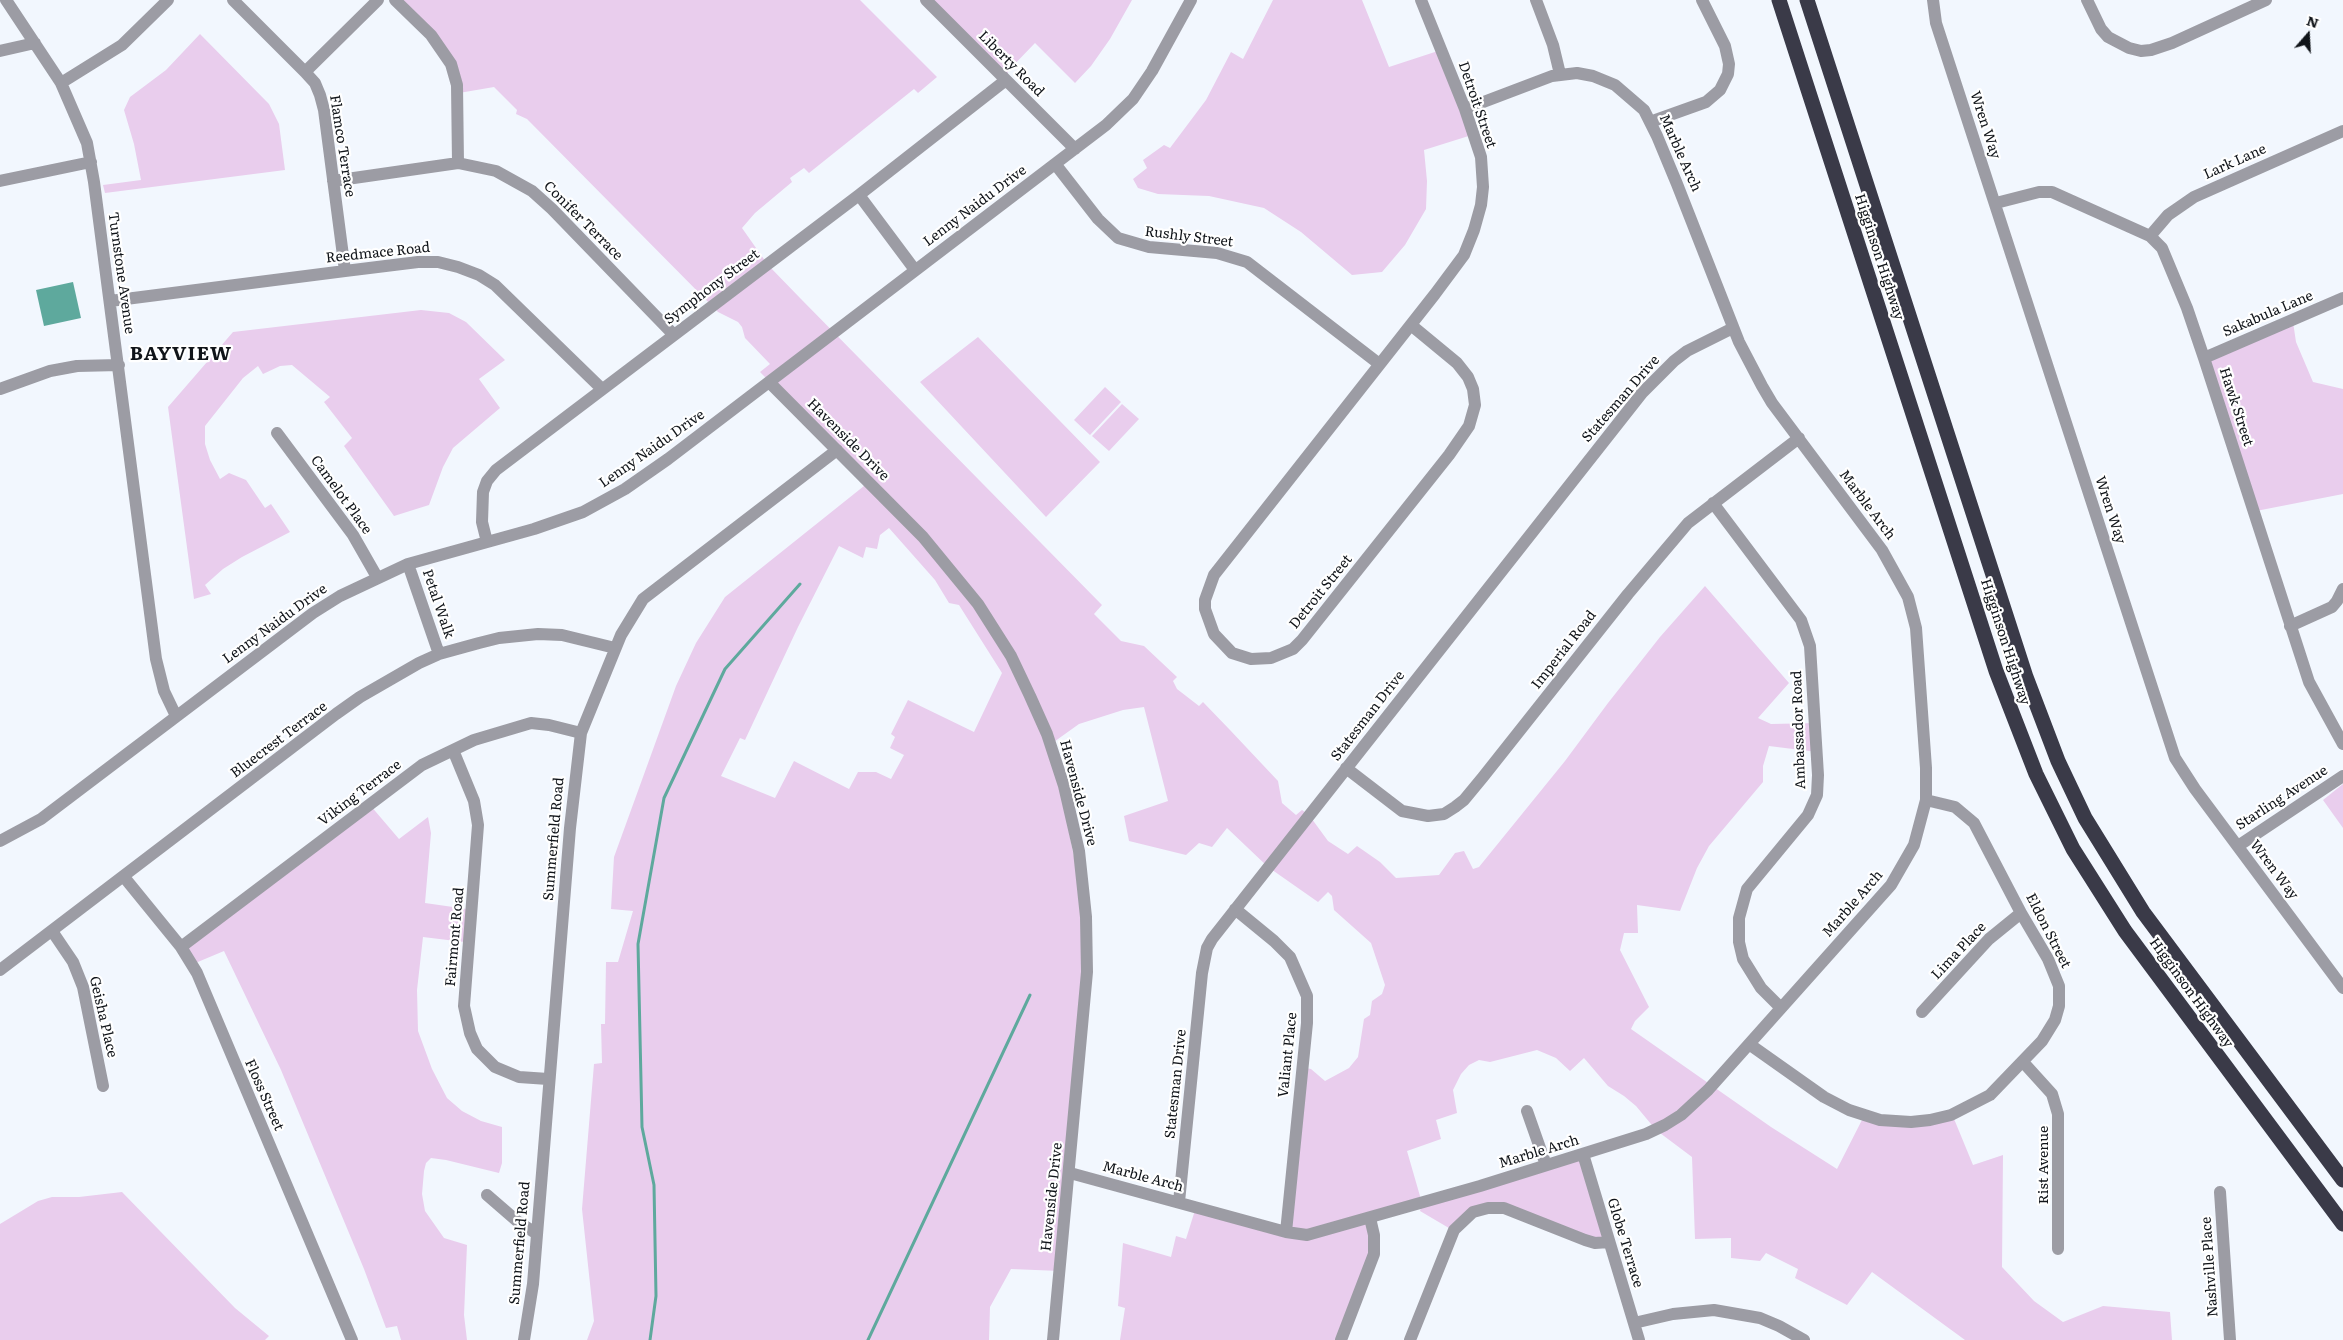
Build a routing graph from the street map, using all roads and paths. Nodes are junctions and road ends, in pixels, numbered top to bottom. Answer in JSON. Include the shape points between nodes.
{"nodes":[{"id":1,"x":168,"y":0,"type":"edge"},
{"id":2,"x":233,"y":0,"type":"edge"},
{"id":3,"x":378,"y":0,"type":"edge"},
{"id":4,"x":395,"y":0,"type":"edge"},
{"id":5,"x":926,"y":0,"type":"edge"},
{"id":6,"x":1191,"y":0,"type":"edge"},
{"id":7,"x":1421,"y":0,"type":"edge"},
{"id":8,"x":1536,"y":0,"type":"edge"},
{"id":9,"x":1702,"y":0,"type":"edge"},
{"id":10,"x":1779,"y":0,"type":"edge"},
{"id":11,"x":1806,"y":0,"type":"edge"},
{"id":12,"x":1933,"y":0,"type":"edge"},
{"id":13,"x":2087,"y":0,"type":"edge"},
{"id":14,"x":2266,"y":0,"type":"edge"},
{"id":15,"x":13,"y":2,"type":"edge"},
{"id":16,"x":35,"y":43,"type":"junction"},
{"id":17,"x":0,"y":51,"type":"edge"},
{"id":18,"x":305,"y":72,"type":"junction"},
{"id":19,"x":1560,"y":74,"type":"junction"},
{"id":20,"x":1006,"y":80,"type":"junction"},
{"id":21,"x":61,"y":83,"type":"junction"},
{"id":22,"x":1465,"y":109,"type":"junction"},
{"id":23,"x":1650,"y":122,"type":"junction"},
{"id":24,"x":2343,"y":131,"type":"edge"},
{"id":25,"x":1075,"y":149,"type":"junction"},
{"id":26,"x":91,"y":162,"type":"junction"},
{"id":27,"x":458,"y":163,"type":"junction"},
{"id":28,"x":1056,"y":165,"type":"junction"},
{"id":29,"x":0,"y":181,"type":"edge"},
{"id":30,"x":333,"y":182,"type":"junction"},
{"id":31,"x":859,"y":195,"type":"junction"},
{"id":32,"x":1996,"y":203,"type":"junction"},
{"id":33,"x":2150,"y":236,"type":"junction"},
{"id":34,"x":915,"y":270,"type":"junction"},
{"id":35,"x":345,"y":271,"type":"junction"},
{"id":36,"x":2343,"y":298,"type":"edge"},
{"id":37,"x":110,"y":301,"type":"junction"},
{"id":38,"x":1411,"y":325,"type":"junction"},
{"id":39,"x":1734,"y":328,"type":"junction"},
{"id":40,"x":674,"y":335,"type":"junction"},
{"id":41,"x":2204,"y":358,"type":"junction"},
{"id":42,"x":119,"y":364,"type":"junction"},
{"id":43,"x":1378,"y":364,"type":"junction"},
{"id":44,"x":769,"y":382,"type":"junction"},
{"id":45,"x":0,"y":389,"type":"edge"},
{"id":46,"x":602,"y":389,"type":"junction"},
{"id":47,"x":276,"y":433,"type":"dead end"},
{"id":48,"x":1799,"y":438,"type":"junction"},
{"id":49,"x":837,"y":450,"type":"junction"},
{"id":50,"x":1713,"y":503,"type":"junction"},
{"id":51,"x":487,"y":542,"type":"junction"},
{"id":52,"x":408,"y":564,"type":"junction"},
{"id":53,"x":377,"y":577,"type":"junction"},
{"id":54,"x":2343,"y":589,"type":"edge"},
{"id":55,"x":2290,"y":626,"type":"junction"},
{"id":56,"x":615,"y":648,"type":"junction"},
{"id":57,"x":439,"y":654,"type":"junction"},
{"id":58,"x":176,"y":716,"type":"junction"},
{"id":59,"x":581,"y":733,"type":"junction"},
{"id":60,"x":2343,"y":744,"type":"edge"},
{"id":61,"x":453,"y":750,"type":"junction"},
{"id":62,"x":1346,"y":768,"type":"junction"},
{"id":63,"x":2343,"y":776,"type":"edge"},
{"id":64,"x":1926,"y":800,"type":"junction"},
{"id":65,"x":0,"y":841,"type":"edge"},
{"id":66,"x":2238,"y":846,"type":"junction"},
{"id":67,"x":124,"y":877,"type":"junction"},
{"id":68,"x":1235,"y":909,"type":"junction"},
{"id":69,"x":2021,"y":913,"type":"junction"},
{"id":70,"x":52,"y":931,"type":"junction"},
{"id":71,"x":180,"y":947,"type":"junction"},
{"id":72,"x":0,"y":970,"type":"edge"},
{"id":73,"x":2343,"y":988,"type":"edge"},
{"id":74,"x":1781,"y":1008,"type":"junction"},
{"id":75,"x":1922,"y":1012,"type":"dead end"},
{"id":76,"x":1749,"y":1044,"type":"junction"},
{"id":77,"x":2023,"y":1062,"type":"junction"},
{"id":78,"x":548,"y":1079,"type":"junction"},
{"id":79,"x":103,"y":1086,"type":"dead end"},
{"id":80,"x":1527,"y":1111,"type":"dead end"},
{"id":81,"x":1583,"y":1154,"type":"junction"},
{"id":82,"x":1546,"y":1165,"type":"junction"},
{"id":83,"x":1070,"y":1173,"type":"junction"},
{"id":84,"x":2343,"y":1180,"type":"edge"},
{"id":85,"x":2220,"y":1192,"type":"dead end"},
{"id":86,"x":487,"y":1196,"type":"dead end"},
{"id":87,"x":1179,"y":1202,"type":"junction"},
{"id":88,"x":1370,"y":1218,"type":"junction"},
{"id":89,"x":2343,"y":1224,"type":"edge"},
{"id":90,"x":1286,"y":1232,"type":"junction"},
{"id":91,"x":537,"y":1234,"type":"junction"},
{"id":92,"x":1609,"y":1242,"type":"junction"},
{"id":93,"x":2058,"y":1249,"type":"dead end"},
{"id":94,"x":1634,"y":1324,"type":"junction"},
{"id":95,"x":352,"y":1340,"type":"edge"},
{"id":96,"x":524,"y":1340,"type":"edge"},
{"id":97,"x":1053,"y":1340,"type":"edge"},
{"id":98,"x":1342,"y":1340,"type":"edge"},
{"id":99,"x":1410,"y":1340,"type":"edge"},
{"id":100,"x":1639,"y":1340,"type":"edge"},
{"id":101,"x":1804,"y":1340,"type":"edge"},
{"id":102,"x":2230,"y":1340,"type":"edge"}],
"edges":[{"from":1,"to":21,"type":"street","via":[[122,45]]},
{"from":2,"to":18,"type":"street","name":"Flamco Terrace"},
{"from":3,"to":18,"type":"street"},
{"from":4,"to":27,"type":"street","via":[[431,36],[451,64],[457,85]]},
{"from":5,"to":20,"type":"street","name":"Liberty Road"},
{"from":6,"to":25,"type":"street","name":"Lenny Naidu Drive","via":[[1138,92],[1106,125]]},
{"from":7,"to":22,"type":"street","name":"Detroit Street"},
{"from":8,"to":19,"type":"street"},
{"from":9,"to":23,"type":"street","via":[[1725,46],[1728,74],[1720,90],[1706,102]]},
{"from":10,"to":89,"type":"highway","name":"Higginson Highway","via":[[1996,671],[2036,774],[2073,849],[2126,931]]},
{"from":11,"to":84,"type":"highway","name":"Higginson Highway","via":[[2026,676],[2084,818],[2142,912]]},
{"from":12,"to":32,"type":"street","name":"Wren Way","via":[[1936,23]]},
{"from":13,"to":14,"type":"street","via":[[2108,37],[2141,51],[2172,43]]},
{"from":15,"to":16,"type":"street","name":"Turnstone Avenue"},
{"from":16,"to":17,"type":"street"},
{"from":16,"to":21,"type":"street","name":"Turnstone Avenue"},
{"from":18,"to":30,"type":"street","name":"Flamco Terrace","via":[[316,84],[324,110]]},
{"from":19,"to":22,"type":"street","name":"Marble Arch"},
{"from":19,"to":23,"type":"street","name":"Marble Arch","via":[[1593,76],[1615,85],[1634,99]]},
{"from":20,"to":25,"type":"street","name":"Liberty Road"},
{"from":20,"to":31,"type":"street","name":"Symphony Street"},
{"from":21,"to":26,"type":"street","name":"Turnstone Avenue","via":[[77,115]]},
{"from":22,"to":38,"type":"street","name":"Detroit Street","via":[[1480,157],[1482,187],[1478,217],[1464,255]]},
{"from":23,"to":39,"type":"street","name":"Marble Arch"},
{"from":24,"to":33,"type":"street","name":"Lark Lane","via":[[2194,197],[2168,215]]},
{"from":25,"to":28,"type":"street","name":"Lenny Naidu Drive"},
{"from":26,"to":29,"type":"street"},
{"from":26,"to":37,"type":"street","name":"Turnstone Avenue"},
{"from":27,"to":30,"type":"street","name":"Conifer Terrace"},
{"from":27,"to":40,"type":"street","name":"Conifer Terrace","via":[[496,171],[532,191]]},
{"from":28,"to":34,"type":"street","name":"Lenny Naidu Drive"},
{"from":28,"to":43,"type":"street","name":"Rushly Street","via":[[1098,220],[1118,238],[1149,247],[1217,253],[1247,262]]},
{"from":30,"to":35,"type":"street","name":"Flamco Terrace"},
{"from":31,"to":34,"type":"street"},
{"from":31,"to":40,"type":"street","name":"Symphony Street"},
{"from":32,"to":33,"type":"street","name":"Hawk Street","via":[[2039,192],[2052,192]]},
{"from":32,"to":66,"type":"street","name":"Wren Way","via":[[2170,746],[2182,770]]},
{"from":33,"to":41,"type":"street","name":"Hawk Street","via":[[2165,253]]},
{"from":34,"to":44,"type":"street","name":"Lenny Naidu Drive"},
{"from":35,"to":37,"type":"street","name":"Reedmace Road"},
{"from":35,"to":46,"type":"street","name":"Reedmace Road","via":[[438,262],[479,275],[512,299]]},
{"from":36,"to":41,"type":"street","name":"Sakabula Lane"},
{"from":37,"to":42,"type":"street","name":"Turnstone Avenue"},
{"from":38,"to":43,"type":"street","name":"Detroit Street"},
{"from":38,"to":43,"type":"street","name":"Detroit Street","via":[[1457,363],[1468,377],[1475,405],[1469,426],[1450,455],[1302,640],[1283,654],[1262,659],[1232,653],[1214,634],[1208,619],[1205,600],[1211,580]]},
{"from":39,"to":48,"type":"street","name":"Marble Arch","via":[[1762,386]]},
{"from":39,"to":62,"type":"street","name":"Statesman Drive","via":[[1687,351],[1642,393]]},
{"from":40,"to":46,"type":"street","name":"Symphony Street"},
{"from":41,"to":55,"type":"street","name":"Hawk Street"},
{"from":42,"to":45,"type":"street","via":[[50,371]]},
{"from":42,"to":58,"type":"street","name":"Turnstone Avenue","via":[[156,659],[164,691]]},
{"from":44,"to":49,"type":"street","name":"Havenside Drive"},
{"from":44,"to":51,"type":"street","name":"Lenny Naidu Drive","via":[[668,459],[601,502],[556,522]]},
{"from":46,"to":51,"type":"street","name":"Symphony Street","via":[[490,476],[484,487],[482,504]]},
{"from":47,"to":53,"type":"street","name":"Camelot Place","via":[[353,535]]},
{"from":48,"to":50,"type":"street","name":"Imperial Road"},
{"from":48,"to":64,"type":"street","name":"Marble Arch","via":[[1882,550],[1908,597],[1916,628],[1921,683]]},
{"from":49,"to":56,"type":"street","name":"Summerfield Road","via":[[643,599]]},
{"from":49,"to":83,"type":"street","name":"Havenside Drive","via":[[923,537],[978,604],[1011,656],[1030,696],[1064,786],[1079,852],[1088,943]]},
{"from":50,"to":62,"type":"street","name":"Imperial Road","via":[[1672,541],[1483,777],[1455,807],[1444,814],[1428,816],[1402,811]]},
{"from":50,"to":74,"type":"street","name":"Ambassador Road","via":[[1801,620],[1810,646],[1817,795],[1808,815],[1747,889],[1740,918],[1739,942],[1743,960],[1761,988]]},
{"from":51,"to":52,"type":"street","name":"Lenny Naidu Drive"},
{"from":52,"to":53,"type":"street","name":"Lenny Naidu Drive"},
{"from":52,"to":57,"type":"street","name":"Petal Walk"},
{"from":53,"to":58,"type":"street","name":"Lenny Naidu Drive","via":[[313,613]]},
{"from":54,"to":55,"type":"street","via":[[2332,607]]},
{"from":55,"to":60,"type":"street","name":"Hawk Street","via":[[2311,688]]},
{"from":56,"to":57,"type":"street","name":"Bluecrest Terrace","via":[[552,633],[499,638]]},
{"from":56,"to":59,"type":"street","name":"Summerfield Road"},
{"from":57,"to":67,"type":"street","name":"Bluecrest Terrace","via":[[398,674],[336,714]]},
{"from":58,"to":65,"type":"street","name":"Lenny Naidu Drive","via":[[41,819]]},
{"from":59,"to":61,"type":"street","name":"Viking Terrace","via":[[531,723],[502,730]]},
{"from":59,"to":78,"type":"street","name":"Summerfield Road","via":[[573,789]]},
{"from":61,"to":71,"type":"street","name":"Viking Terrace","via":[[422,765]]},
{"from":61,"to":78,"type":"street","name":"Fairmont Road","via":[[474,801],[478,825],[464,1006],[470,1034],[477,1049],[494,1067],[518,1077]]},
{"from":62,"to":68,"type":"street","name":"Statesman Drive"},
{"from":63,"to":66,"type":"street","name":"Starling Avenue"},
{"from":64,"to":69,"type":"street","name":"Eldon Street","via":[[1955,807],[1974,823]]},
{"from":64,"to":74,"type":"street","name":"Marble Arch","via":[[1914,845],[1891,886]]},
{"from":66,"to":73,"type":"street","name":"Wren Way"},
{"from":67,"to":70,"type":"street","name":"Bluecrest Terrace"},
{"from":67,"to":71,"type":"street","name":"Floss Street"},
{"from":68,"to":87,"type":"street","name":"Statesman Drive","via":[[1212,939],[1205,959]]},
{"from":68,"to":90,"type":"street","name":"Valiant Place","via":[[1285,951],[1302,980],[1307,996]]},
{"from":69,"to":75,"type":"street","name":"Lima Place","via":[[1989,939]]},
{"from":69,"to":77,"type":"street","name":"Eldon Street","via":[[2048,959],[2059,986],[2057,1015],[2051,1028]]},
{"from":70,"to":72,"type":"street","name":"Bluecrest Terrace"},
{"from":70,"to":79,"type":"street","name":"Geisha Place","via":[[73,962],[83,988]]},
{"from":71,"to":95,"type":"street","name":"Floss Street","via":[[202,984]]},
{"from":74,"to":76,"type":"street","name":"Marble Arch"},
{"from":76,"to":77,"type":"street","name":"Eldon Street","via":[[1836,1104],[1864,1116],[1889,1121],[1930,1120],[1965,1108],[1990,1095]]},
{"from":76,"to":81,"type":"street","name":"Marble Arch","via":[[1681,1115],[1658,1129]]},
{"from":77,"to":93,"type":"street","name":"Rist Avenue","via":[[2052,1094],[2058,1114]]},
{"from":78,"to":91,"type":"street","name":"Summerfield Road"},
{"from":80,"to":82,"type":"street"},
{"from":81,"to":82,"type":"street","name":"Marble Arch"},
{"from":81,"to":92,"type":"street","name":"Globe Terrace"},
{"from":82,"to":88,"type":"street","name":"Marble Arch"},
{"from":83,"to":87,"type":"street","name":"Marble Arch"},
{"from":83,"to":97,"type":"street","name":"Havenside Drive"},
{"from":85,"to":102,"type":"street","name":"Nashville Place"},
{"from":86,"to":91,"type":"street"},
{"from":87,"to":90,"type":"street","name":"Marble Arch"},
{"from":88,"to":90,"type":"street","name":"Marble Arch","via":[[1307,1235]]},
{"from":88,"to":98,"type":"street","via":[[1374,1254]]},
{"from":91,"to":96,"type":"street","name":"Summerfield Road","via":[[529,1320]]},
{"from":92,"to":94,"type":"street","name":"Globe Terrace"},
{"from":92,"to":99,"type":"street","via":[[1585,1240],[1504,1208],[1472,1212],[1454,1230]]},
{"from":94,"to":100,"type":"street","name":"Globe Terrace"},
{"from":94,"to":101,"type":"street","via":[[1672,1314],[1714,1310],[1760,1318]]}]}
